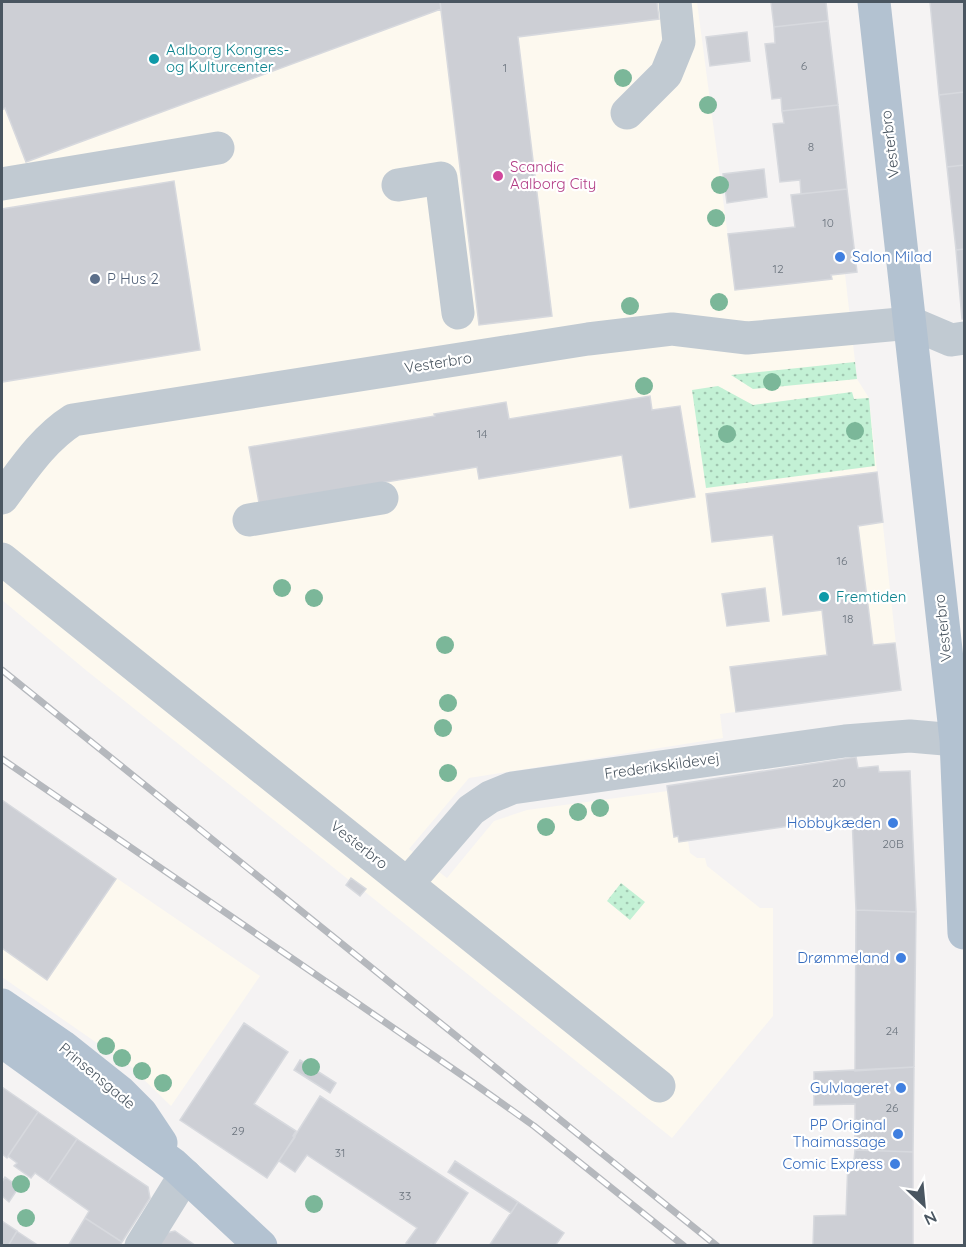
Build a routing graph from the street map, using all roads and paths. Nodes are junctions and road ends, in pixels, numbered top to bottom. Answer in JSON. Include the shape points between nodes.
{"nodes":[{"id":1,"x":675,"y":2,"type":"edge"},
{"id":2,"x":874,"y":2,"type":"edge"},
{"id":3,"x":627,"y":113,"type":"dead end"},
{"id":4,"x":218,"y":148,"type":"dead end"},
{"id":5,"x":2,"y":184,"type":"edge"},
{"id":6,"x":399,"y":185,"type":"dead end"},
{"id":7,"x":458,"y":313,"type":"dead end"},
{"id":8,"x":911,"y":323,"type":"junction"},
{"id":9,"x":964,"y":338,"type":"edge"},
{"id":10,"x":2,"y":498,"type":"edge"},
{"id":11,"x":382,"y":498,"type":"dead end"},
{"id":12,"x":249,"y":520,"type":"dead end"},
{"id":13,"x":2,"y":559,"type":"edge"},
{"id":14,"x":956,"y":740,"type":"junction"},
{"id":15,"x":408,"y":884,"type":"junction"},
{"id":16,"x":964,"y":933,"type":"edge"},
{"id":17,"x":2,"y":1005,"type":"edge"},
{"id":18,"x":2,"y":1041,"type":"edge"},
{"id":19,"x":659,"y":1086,"type":"dead end"},
{"id":20,"x":180,"y":1170,"type":"junction"},
{"id":21,"x":141,"y":1245,"type":"edge"},
{"id":22,"x":261,"y":1245,"type":"edge"}],
"edges":[{"from":1,"to":3,"type":"street","via":[[679,42],[666,74]]},
{"from":2,"to":8,"type":"main road","name":"Vesterbro"},
{"from":4,"to":5,"type":"street"},
{"from":6,"to":7,"type":"street","via":[[441,178]]},
{"from":8,"to":9,"type":"street","name":"Vesterbro","via":[[951,340]]},
{"from":8,"to":10,"type":"street","name":"Vesterbro","via":[[747,338],[672,329],[73,420],[59,428],[32,457]]},
{"from":8,"to":14,"type":"main road","name":"Vesterbro"},
{"from":11,"to":12,"type":"street"},
{"from":13,"to":15,"type":"street","name":"Vesterbro"},
{"from":14,"to":15,"type":"street","name":"Frederikskildevej","via":[[906,736],[845,741],[512,788],[471,810]]},
{"from":14,"to":16,"type":"main road","name":"Vesterbro"},
{"from":15,"to":19,"type":"street","name":"Vesterbro"},
{"from":17,"to":20,"type":"main road","name":"Prinsensgade","via":[[120,1092],[141,1113]]},
{"from":18,"to":20,"type":"main road","name":"Prinsensgade"},
{"from":20,"to":21,"type":"street"},
{"from":20,"to":22,"type":"main road","name":"Prinsensgade"}]}
